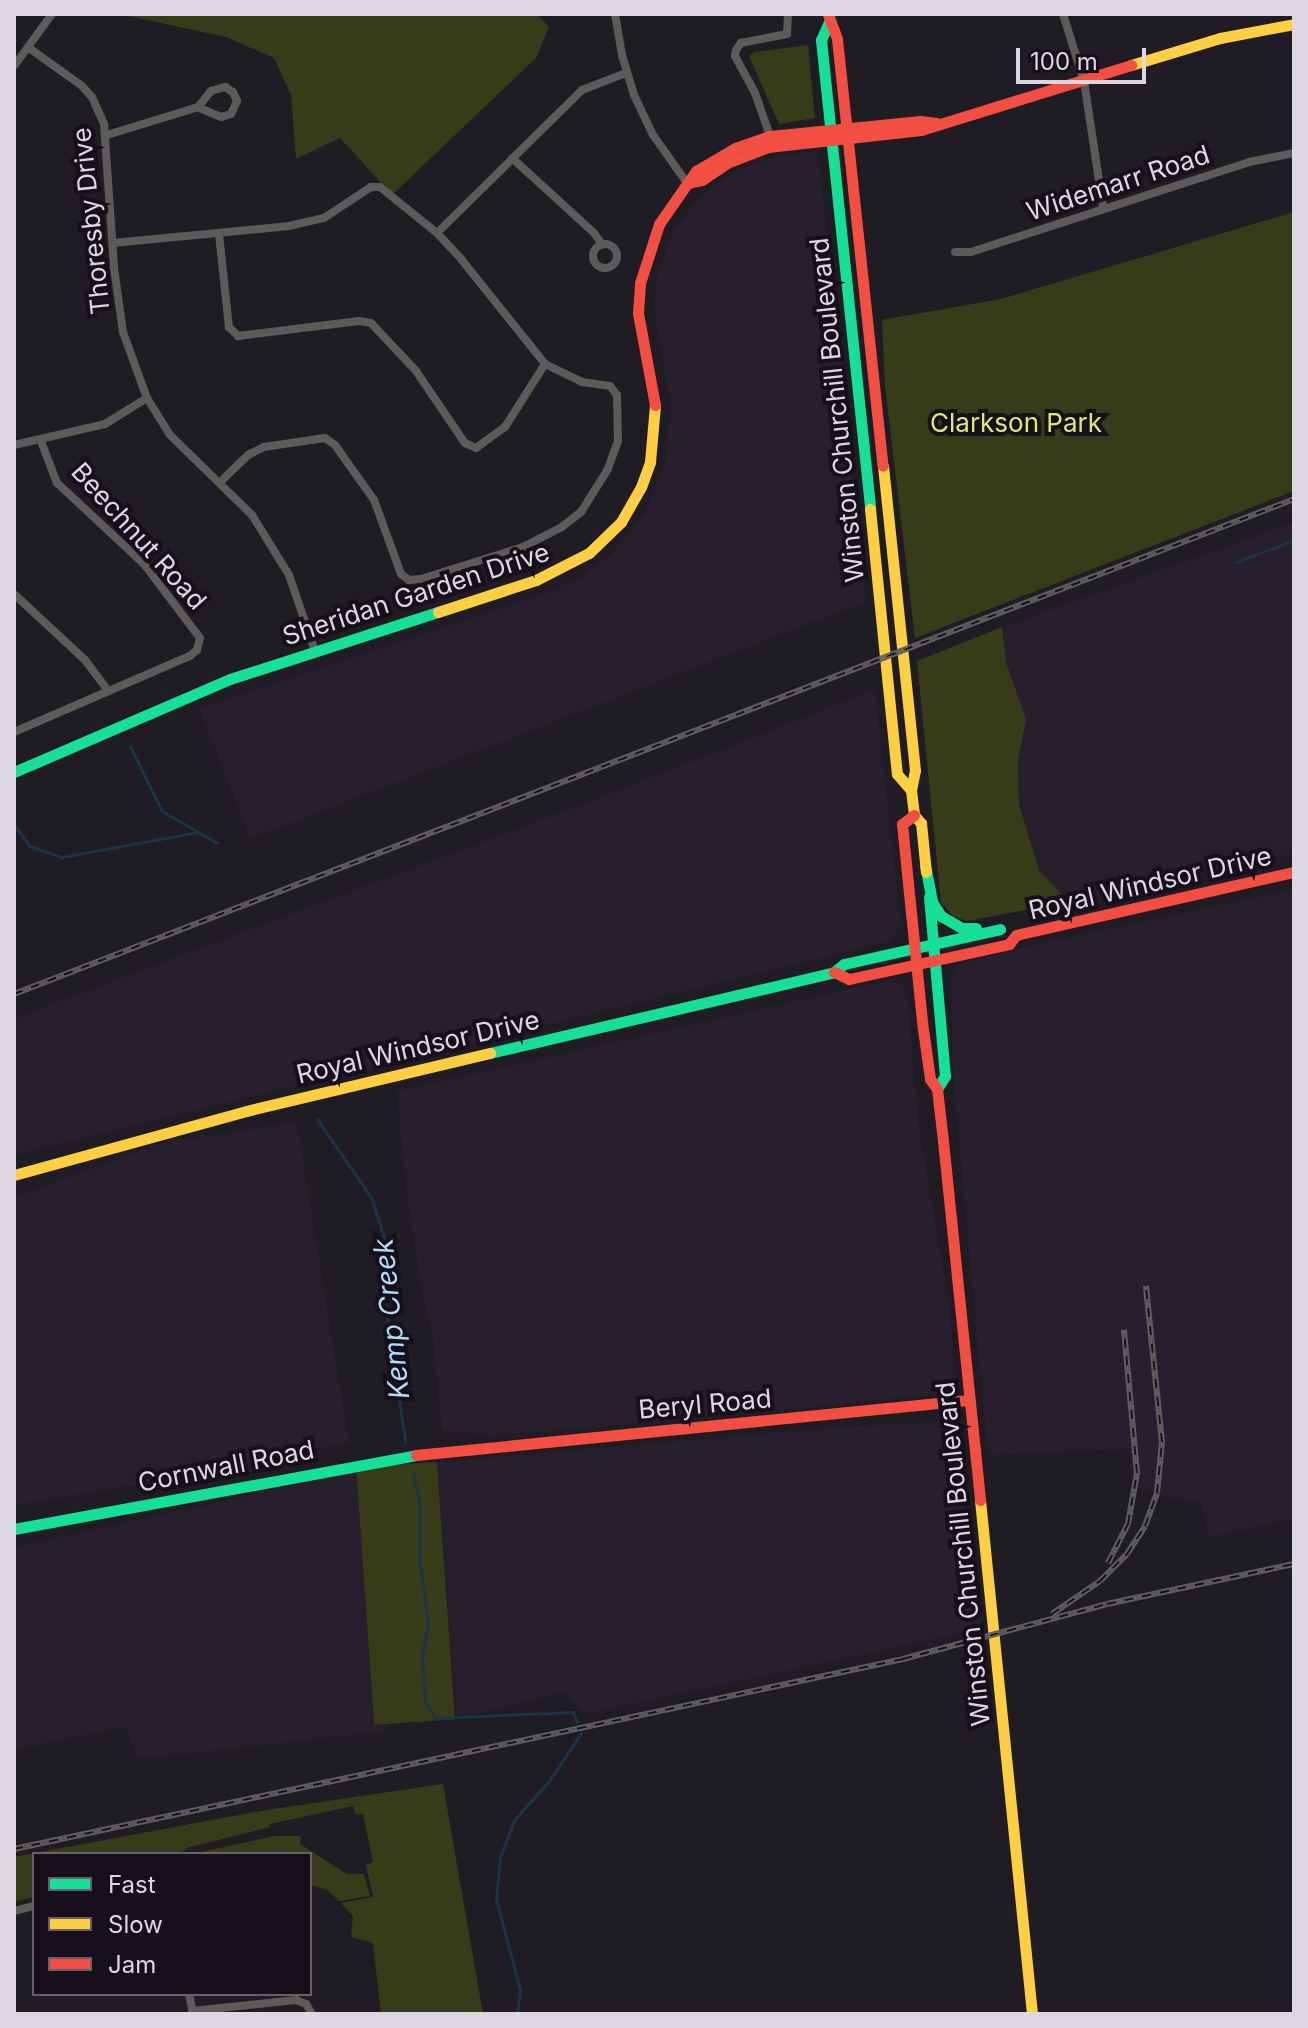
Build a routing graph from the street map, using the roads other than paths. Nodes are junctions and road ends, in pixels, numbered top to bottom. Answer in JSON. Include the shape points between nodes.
{"nodes":[{"id":1,"x":52,"y":14,"type":"edge"},
{"id":2,"x":615,"y":14,"type":"edge"},
{"id":3,"x":788,"y":14,"type":"edge"},
{"id":4,"x":1063,"y":14,"type":"edge"},
{"id":5,"x":828,"y":18,"type":"edge"},
{"id":6,"x":1294,"y":24,"type":"edge"},
{"id":7,"x":29,"y":48,"type":"junction"},
{"id":8,"x":14,"y":66,"type":"edge"},
{"id":9,"x":626,"y":73,"type":"junction"},
{"id":10,"x":1084,"y":81,"type":"junction"},
{"id":11,"x":198,"y":107,"type":"junction"},
{"id":12,"x":847,"y":134,"type":"junction"},
{"id":13,"x":107,"y":135,"type":"junction"},
{"id":14,"x":831,"y":135,"type":"junction"},
{"id":15,"x":770,"y":136,"type":"junction"},
{"id":16,"x":1294,"y":153,"type":"edge"},
{"id":17,"x":512,"y":158,"type":"junction"},
{"id":18,"x":687,"y":183,"type":"junction"},
{"id":19,"x":1103,"y":207,"type":"junction"},
{"id":20,"x":437,"y":233,"type":"junction"},
{"id":21,"x":219,"y":234,"type":"junction"},
{"id":22,"x":113,"y":243,"type":"junction"},
{"id":23,"x":602,"y":244,"type":"dead end"},
{"id":24,"x":955,"y":252,"type":"dead end"},
{"id":25,"x":545,"y":364,"type":"junction"},
{"id":26,"x":147,"y":398,"type":"junction"},
{"id":27,"x":41,"y":441,"type":"junction"},
{"id":28,"x":14,"y":445,"type":"edge"},
{"id":29,"x":219,"y":483,"type":"junction"},
{"id":30,"x":14,"y":594,"type":"edge"},
{"id":31,"x":315,"y":651,"type":"junction"},
{"id":32,"x":108,"y":691,"type":"junction"},
{"id":33,"x":14,"y":732,"type":"edge"},
{"id":34,"x":14,"y":772,"type":"edge"},
{"id":35,"x":911,"y":790,"type":"junction"},
{"id":36,"x":914,"y":815,"type":"junction"},
{"id":37,"x":925,"y":865,"type":"junction"},
{"id":38,"x":1294,"y":872,"type":"edge"},
{"id":39,"x":1000,"y":929,"type":"junction"},
{"id":40,"x":1016,"y":935,"type":"junction"},
{"id":41,"x":934,"y":944,"type":"junction"},
{"id":42,"x":914,"y":948,"type":"junction"},
{"id":43,"x":936,"y":960,"type":"junction"},
{"id":44,"x":916,"y":964,"type":"junction"},
{"id":45,"x":834,"y":972,"type":"junction"},
{"id":46,"x":937,"y":1089,"type":"junction"},
{"id":47,"x":14,"y":1175,"type":"edge"},
{"id":48,"x":968,"y":1400,"type":"junction"},
{"id":49,"x":446,"y":1450,"type":"joint"},
{"id":50,"x":14,"y":1529,"type":"edge"},
{"id":51,"x":193,"y":2012,"type":"edge"},
{"id":52,"x":312,"y":2014,"type":"edge"},
{"id":53,"x":1032,"y":2014,"type":"edge"}],
"edges":[{"from":1,"to":7,"type":"street"},
{"from":2,"to":9,"type":"street"},
{"from":3,"to":15,"type":"street","via":[[787,34],[741,43],[735,56]]},
{"from":4,"to":10,"type":"street"},
{"from":5,"to":12,"type":"main road","name":"Winston Churchill Boulevard","via":[[837,39]]},
{"from":5,"to":14,"type":"main road","name":"Winston Churchill Boulevard","via":[[821,40]]},
{"from":6,"to":10,"type":"main road","via":[[1220,38]]},
{"from":7,"to":8,"type":"street"},
{"from":7,"to":13,"type":"street","name":"Thoresby Drive","via":[[92,97]]},
{"from":9,"to":17,"type":"street","via":[[582,90]]},
{"from":9,"to":18,"type":"street","via":[[653,135]]},
{"from":10,"to":12,"type":"main road","via":[[976,115]]},
{"from":10,"to":19,"type":"street"},
{"from":11,"to":11,"type":"street","via":[[227,116],[237,101],[230,88],[220,87]]},
{"from":11,"to":13,"type":"street"},
{"from":12,"to":14,"type":"main road"},
{"from":12,"to":35,"type":"main road","name":"Winston Churchill Boulevard","via":[[915,770]]},
{"from":13,"to":22,"type":"street","name":"Thoresby Drive"},
{"from":14,"to":15,"type":"main road","name":"Sheridan Garden Drive"},
{"from":14,"to":18,"type":"main road","via":[[768,147]]},
{"from":14,"to":35,"type":"main road","name":"Winston Churchill Boulevard","via":[[897,774]]},
{"from":15,"to":18,"type":"main road","name":"Sheridan Garden Drive","via":[[716,158]]},
{"from":16,"to":19,"type":"street","name":"Widemarr Road"},
{"from":17,"to":20,"type":"street"},
{"from":17,"to":23,"type":"street"},
{"from":18,"to":31,"type":"main road","name":"Sheridan Garden Drive","via":[[659,224],[640,283],[638,313],[654,398],[655,435],[641,487],[621,522],[589,553],[559,572]]},
{"from":19,"to":24,"type":"street","name":"Widemarr Road","via":[[971,252]]},
{"from":20,"to":21,"type":"street","via":[[380,187],[371,187],[324,218]]},
{"from":20,"to":25,"type":"street"},
{"from":21,"to":22,"type":"street"},
{"from":21,"to":25,"type":"street","via":[[229,327],[238,336],[371,323],[416,371],[465,443],[476,448],[505,427]]},
{"from":22,"to":26,"type":"street","name":"Thoresby Drive","via":[[123,332]]},
{"from":25,"to":29,"type":"street","via":[[582,382],[614,388],[618,441],[603,481],[581,512],[523,547],[409,580],[398,567],[374,500],[325,438],[264,447]]},
{"from":26,"to":27,"type":"street","via":[[105,424]]},
{"from":26,"to":29,"type":"street","name":"Thoresby Drive","via":[[170,435]]},
{"from":27,"to":28,"type":"street"},
{"from":27,"to":32,"type":"street","name":"Beechnut Road","via":[[57,483],[144,564],[200,638],[190,656]]},
{"from":29,"to":31,"type":"street","name":"Thoresby Drive","via":[[252,515],[281,560]]},
{"from":30,"to":32,"type":"street","via":[[85,660]]},
{"from":31,"to":34,"type":"main road","name":"Sheridan Garden Drive","via":[[230,679]]},
{"from":32,"to":33,"type":"street","name":"Beechnut Road"},
{"from":35,"to":36,"type":"main road","name":"Winston Churchill Boulevard"},
{"from":36,"to":37,"type":"main road","name":"Winston Churchill Boulevard","via":[[921,823]]},
{"from":36,"to":42,"type":"main road","name":"Winston Churchill Boulevard","via":[[902,824]]},
{"from":37,"to":39,"type":"main road","via":[[932,902],[941,916],[962,928]]},
{"from":37,"to":41,"type":"main road","name":"Winston Churchill Boulevard"},
{"from":38,"to":40,"type":"main road","name":"Royal Windsor Drive"},
{"from":39,"to":40,"type":"main road","name":"Royal Windsor Drive"},
{"from":39,"to":41,"type":"main road","name":"Royal Windsor Drive"},
{"from":40,"to":43,"type":"main road","name":"Royal Windsor Drive","via":[[1009,944]]},
{"from":41,"to":42,"type":"main road","name":"Royal Windsor Drive"},
{"from":41,"to":43,"type":"main road","name":"Winston Churchill Boulevard"},
{"from":42,"to":44,"type":"main road","name":"Winston Churchill Boulevard"},
{"from":42,"to":45,"type":"main road","name":"Royal Windsor Drive","via":[[844,964]]},
{"from":43,"to":44,"type":"main road","name":"Royal Windsor Drive"},
{"from":43,"to":46,"type":"main road","name":"Winston Churchill Boulevard","via":[[945,1076]]},
{"from":44,"to":45,"type":"main road","name":"Royal Windsor Drive","via":[[849,979]]},
{"from":44,"to":46,"type":"main road","name":"Winston Churchill Boulevard","via":[[930,1079]]},
{"from":45,"to":47,"type":"main road","name":"Royal Windsor Drive","via":[[246,1111]]},
{"from":46,"to":48,"type":"main road","name":"Winston Churchill Boulevard"},
{"from":48,"to":49,"type":"main road","name":"Beryl Road"},
{"from":48,"to":53,"type":"main road","name":"Winston Churchill Boulevard"},
{"from":49,"to":50,"type":"main road","name":"Cornwall Road"},
{"from":51,"to":52,"type":"street","via":[[296,2000]]}]}
